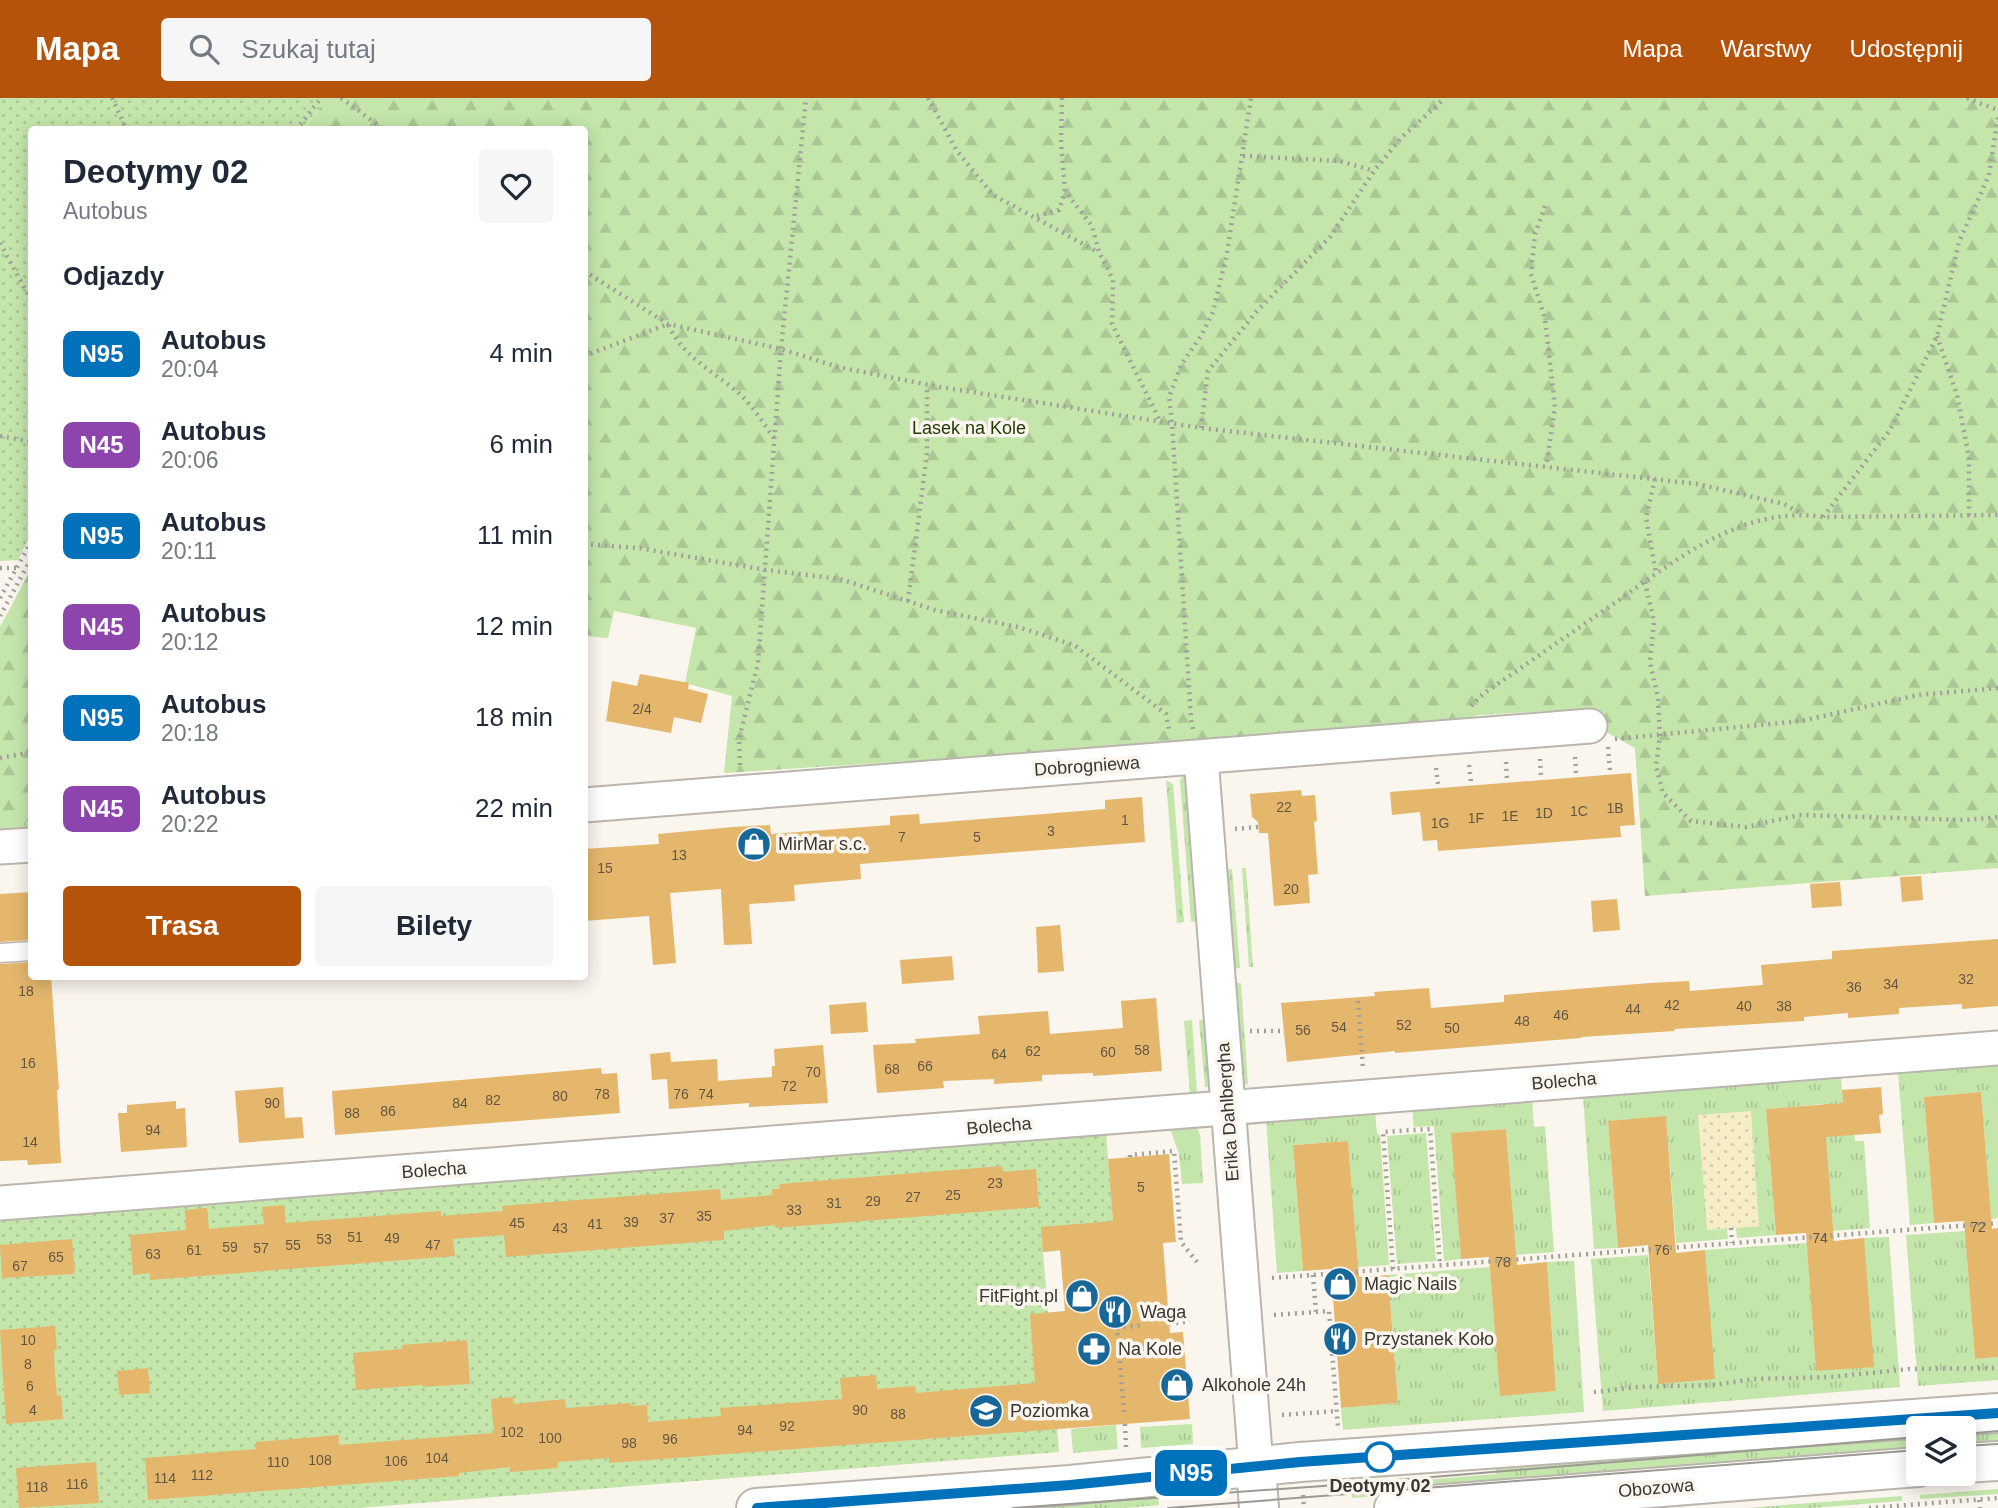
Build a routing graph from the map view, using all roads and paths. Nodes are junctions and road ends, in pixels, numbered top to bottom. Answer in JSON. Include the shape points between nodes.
{"nodes":[{"id":1,"x":112,"y":98,"type":"edge"},
{"id":2,"x":321,"y":98,"type":"edge"},
{"id":3,"x":341,"y":98,"type":"edge"},
{"id":4,"x":806,"y":98,"type":"edge"},
{"id":5,"x":928,"y":98,"type":"edge"},
{"id":6,"x":1062,"y":98,"type":"edge"},
{"id":7,"x":1251,"y":98,"type":"edge"},
{"id":8,"x":1445,"y":98,"type":"edge"},
{"id":9,"x":1967,"y":98,"type":"edge"},
{"id":10,"x":1998,"y":113,"type":"edge"},
{"id":11,"x":125,"y":126,"type":"edge"},
{"id":12,"x":299,"y":126,"type":"edge"},
{"id":13,"x":380,"y":126,"type":"edge"},
{"id":14,"x":1243,"y":156,"type":"junction"},
{"id":15,"x":1374,"y":171,"type":"junction"},
{"id":16,"x":1065,"y":191,"type":"junction"},
{"id":17,"x":1545,"y":205,"type":"dead end"},
{"id":18,"x":1036,"y":217,"type":"junction"},
{"id":19,"x":0,"y":243,"type":"edge"},
{"id":20,"x":1099,"y":252,"type":"junction"},
{"id":21,"x":588,"y":274,"type":"edge"},
{"id":22,"x":28,"y":295,"type":"edge"},
{"id":23,"x":668,"y":324,"type":"junction"},
{"id":24,"x":1937,"y":335,"type":"junction"},
{"id":25,"x":780,"y":349,"type":"junction"},
{"id":26,"x":588,"y":354,"type":"edge"},
{"id":27,"x":927,"y":385,"type":"junction"},
{"id":28,"x":1161,"y":422,"type":"junction"},
{"id":29,"x":1172,"y":423,"type":"junction"},
{"id":30,"x":1202,"y":428,"type":"junction"},
{"id":31,"x":0,"y":436,"type":"edge"},
{"id":32,"x":775,"y":438,"type":"junction"},
{"id":33,"x":28,"y":441,"type":"edge"},
{"id":34,"x":1546,"y":467,"type":"junction"},
{"id":35,"x":1654,"y":480,"type":"junction"},
{"id":36,"x":1802,"y":514,"type":"junction"},
{"id":37,"x":1998,"y":515,"type":"edge"},
{"id":38,"x":1969,"y":516,"type":"junction"},
{"id":39,"x":1823,"y":517,"type":"junction"},
{"id":40,"x":588,"y":544,"type":"edge"},
{"id":41,"x":28,"y":547,"type":"edge"},
{"id":42,"x":28,"y":564,"type":"edge"},
{"id":43,"x":0,"y":568,"type":"edge"},
{"id":44,"x":17,"y":568,"type":"junction"},
{"id":45,"x":766,"y":570,"type":"junction"},
{"id":46,"x":1656,"y":574,"type":"junction"},
{"id":47,"x":1645,"y":582,"type":"junction"},
{"id":48,"x":0,"y":598,"type":"edge"},
{"id":49,"x":908,"y":601,"type":"junction"},
{"id":50,"x":0,"y":616,"type":"edge"},
{"id":51,"x":1998,"y":688,"type":"edge"},
{"id":52,"x":1590,"y":726,"type":"dead end"},
{"id":53,"x":1660,"y":735,"type":"junction"},
{"id":54,"x":1438,"y":739,"type":"junction"},
{"id":55,"x":28,"y":753,"type":"edge"},
{"id":56,"x":0,"y":758,"type":"edge"},
{"id":57,"x":1188,"y":758,"type":"junction"},
{"id":58,"x":1610,"y":771,"type":"dead end"},
{"id":59,"x":741,"y":793,"type":"junction"},
{"id":60,"x":588,"y":805,"type":"edge"},
{"id":61,"x":1233,"y":817,"type":"dead end"},
{"id":62,"x":1998,"y":817,"type":"edge"},
{"id":63,"x":1258,"y":827,"type":"dead end"},
{"id":64,"x":1243,"y":828,"type":"dead end"},
{"id":65,"x":1235,"y":839,"type":"dead end"},
{"id":66,"x":28,"y":845,"type":"edge"},
{"id":67,"x":0,"y":847,"type":"edge"},
{"id":68,"x":28,"y":951,"type":"edge"},
{"id":69,"x":0,"y":953,"type":"edge"},
{"id":70,"x":1358,"y":1000,"type":"dead end"},
{"id":71,"x":1248,"y":1019,"type":"dead end"},
{"id":72,"x":1259,"y":1031,"type":"dead end"},
{"id":73,"x":1282,"y":1031,"type":"dead end"},
{"id":74,"x":1250,"y":1043,"type":"dead end"},
{"id":75,"x":1998,"y":1048,"type":"edge"},
{"id":76,"x":1364,"y":1080,"type":"dead end"},
{"id":77,"x":1228,"y":1107,"type":"junction"},
{"id":78,"x":1130,"y":1157,"type":"dead end"},
{"id":79,"x":0,"y":1203,"type":"edge"},
{"id":80,"x":1998,"y":1223,"type":"edge"},
{"id":81,"x":1731,"y":1228,"type":"dead end"},
{"id":82,"x":1998,"y":1228,"type":"edge"},
{"id":83,"x":1732,"y":1243,"type":"junction"},
{"id":84,"x":1197,"y":1262,"type":"dead end"},
{"id":85,"x":1440,"y":1265,"type":"junction"},
{"id":86,"x":1393,"y":1269,"type":"junction"},
{"id":87,"x":1313,"y":1275,"type":"junction"},
{"id":88,"x":1264,"y":1279,"type":"dead end"},
{"id":89,"x":1316,"y":1311,"type":"junction"},
{"id":90,"x":1266,"y":1316,"type":"dead end"},
{"id":91,"x":1190,"y":1321,"type":"dead end"},
{"id":92,"x":1169,"y":1324,"type":"dead end"},
{"id":93,"x":1144,"y":1325,"type":"dead end"},
{"id":94,"x":1998,"y":1368,"type":"edge"},
{"id":95,"x":1594,"y":1392,"type":"dead end"},
{"id":96,"x":1336,"y":1411,"type":"junction"},
{"id":97,"x":1125,"y":1412,"type":"dead end"},
{"id":98,"x":1284,"y":1413,"type":"junction"},
{"id":99,"x":1998,"y":1413,"type":"edge"},
{"id":100,"x":1275,"y":1416,"type":"dead end"},
{"id":101,"x":1125,"y":1424,"type":"dead end"},
{"id":102,"x":1287,"y":1426,"type":"dead end"},
{"id":103,"x":1339,"y":1436,"type":"dead end"},
{"id":104,"x":1127,"y":1458,"type":"dead end"},
{"id":105,"x":1998,"y":1461,"type":"edge"},
{"id":106,"x":1976,"y":1462,"type":"edge"},
{"id":107,"x":1256,"y":1466,"type":"junction"},
{"id":108,"x":1906,"y":1468,"type":"edge"},
{"id":109,"x":1998,"y":1498,"type":"edge"},
{"id":110,"x":1979,"y":1500,"type":"junction"},
{"id":111,"x":756,"y":1508,"type":"edge"},
{"id":112,"x":1259,"y":1508,"type":"edge"},
{"id":113,"x":1394,"y":1508,"type":"edge"},
{"id":114,"x":1869,"y":1508,"type":"edge"},
{"id":115,"x":1980,"y":1508,"type":"edge"}],
"edges":[{"from":1,"to":11,"type":"path"},
{"from":2,"to":12,"type":"path"},
{"from":3,"to":13,"type":"path"},
{"from":4,"to":25,"type":"path"},
{"from":5,"to":18,"type":"path","via":[[957,151],[993,195]]},
{"from":6,"to":16,"type":"path"},
{"from":7,"to":14,"type":"path"},
{"from":8,"to":15,"type":"path","via":[[1402,137]]},
{"from":9,"to":10,"type":"path"},
{"from":10,"to":24,"type":"path","via":[[1989,174],[1959,242]]},
{"from":14,"to":15,"type":"path","via":[[1340,161]]},
{"from":14,"to":29,"type":"path","via":[[1213,312],[1202,337],[1181,365],[1169,397]]},
{"from":15,"to":30,"type":"path","via":[[1330,237],[1257,311],[1208,371]]},
{"from":16,"to":18,"type":"path","via":[[1059,210]]},
{"from":16,"to":20,"type":"path","via":[[1092,226]]},
{"from":17,"to":34,"type":"path","via":[[1535,234],[1531,274],[1545,319],[1555,407]]},
{"from":18,"to":20,"type":"path"},
{"from":19,"to":22,"type":"path"},
{"from":20,"to":28,"type":"path","via":[[1112,281],[1112,324]]},
{"from":21,"to":23,"type":"path"},
{"from":23,"to":25,"type":"path"},
{"from":23,"to":26,"type":"path"},
{"from":23,"to":32,"type":"path","via":[[676,340],[702,367],[742,396]]},
{"from":24,"to":38,"type":"path","via":[[1957,395],[1969,457]]},
{"from":24,"to":39,"type":"path","via":[[1890,430]]},
{"from":25,"to":27,"type":"path","via":[[838,367]]},
{"from":25,"to":32,"type":"path"},
{"from":27,"to":28,"type":"path"},
{"from":27,"to":49,"type":"path","via":[[927,453]]},
{"from":28,"to":29,"type":"path"},
{"from":29,"to":30,"type":"path"},
{"from":29,"to":57,"type":"path","via":[[1191,719]]},
{"from":30,"to":34,"type":"path"},
{"from":31,"to":33,"type":"path"},
{"from":32,"to":45,"type":"path"},
{"from":34,"to":35,"type":"path"},
{"from":35,"to":36,"type":"path","via":[[1697,484],[1784,503]]},
{"from":35,"to":46,"type":"path","via":[[1646,517]]},
{"from":36,"to":39,"type":"path"},
{"from":36,"to":46,"type":"path","via":[[1748,523],[1691,549]]},
{"from":37,"to":38,"type":"path"},
{"from":38,"to":39,"type":"path"},
{"from":40,"to":45,"type":"path"},
{"from":41,"to":44,"type":"path"},
{"from":42,"to":50,"type":"path"},
{"from":43,"to":44,"type":"path"},
{"from":44,"to":48,"type":"path"},
{"from":45,"to":49,"type":"path","via":[[840,579]]},
{"from":45,"to":59,"type":"path","via":[[758,663],[739,739]]},
{"from":46,"to":47,"type":"path"},
{"from":47,"to":53,"type":"path","via":[[1654,622],[1650,662]]},
{"from":47,"to":54,"type":"path","via":[[1483,694]]},
{"from":49,"to":57,"type":"path","via":[[1074,645],[1166,714]]},
{"from":51,"to":53,"type":"path","via":[[1918,695],[1801,722]]},
{"from":52,"to":54,"type":"street","name":"Dobrogniewa"},
{"from":53,"to":58,"type":"path","via":[[1608,739]]},
{"from":53,"to":62,"type":"path","via":[[1656,766],[1663,793],[1691,821],[1746,827],[1799,814]]},
{"from":54,"to":57,"type":"street","name":"Dobrogniewa"},
{"from":55,"to":56,"type":"path"},
{"from":57,"to":59,"type":"street","name":"Dobrogniewa"},
{"from":57,"to":77,"type":"street","name":"Erika Dahlbergha"},
{"from":59,"to":60,"type":"street","name":"Dobrogniewa"},
{"from":61,"to":65,"type":"path"},
{"from":63,"to":64,"type":"path"},
{"from":66,"to":67,"type":"street"},
{"from":68,"to":69,"type":"lane"},
{"from":70,"to":76,"type":"path"},
{"from":71,"to":74,"type":"path"},
{"from":72,"to":73,"type":"path"},
{"from":75,"to":77,"type":"street","name":"Bolecha"},
{"from":77,"to":79,"type":"street","name":"Bolecha"},
{"from":77,"to":107,"type":"street","name":"Erika Dahlbergha"},
{"from":78,"to":84,"type":"path","via":[[1174,1151],[1181,1242]]},
{"from":80,"to":82,"type":"path"},
{"from":80,"to":83,"type":"path"},
{"from":81,"to":83,"type":"path"},
{"from":83,"to":85,"type":"path"},
{"from":85,"to":86,"type":"path"},
{"from":85,"to":86,"type":"path","via":[[1430,1129],[1383,1132]]},
{"from":86,"to":87,"type":"path"},
{"from":87,"to":88,"type":"path"},
{"from":87,"to":89,"type":"path"},
{"from":89,"to":90,"type":"path"},
{"from":89,"to":96,"type":"path","via":[[1329,1311]]},
{"from":91,"to":92,"type":"path"},
{"from":93,"to":97,"type":"path","via":[[1116,1328]]},
{"from":94,"to":95,"type":"path","via":[[1909,1369]]},
{"from":96,"to":98,"type":"path"},
{"from":96,"to":103,"type":"path"},
{"from":98,"to":100,"type":"path"},
{"from":98,"to":102,"type":"path"},
{"from":99,"to":107,"type":"street"},
{"from":101,"to":104,"type":"path"},
{"from":105,"to":106,"type":"street"},
{"from":107,"to":111,"type":"street"},
{"from":107,"to":112,"type":"street"},
{"from":108,"to":113,"type":"street","name":"Obozowa"},
{"from":109,"to":110,"type":"path"},
{"from":110,"to":114,"type":"path"},
{"from":110,"to":115,"type":"path"}]}
